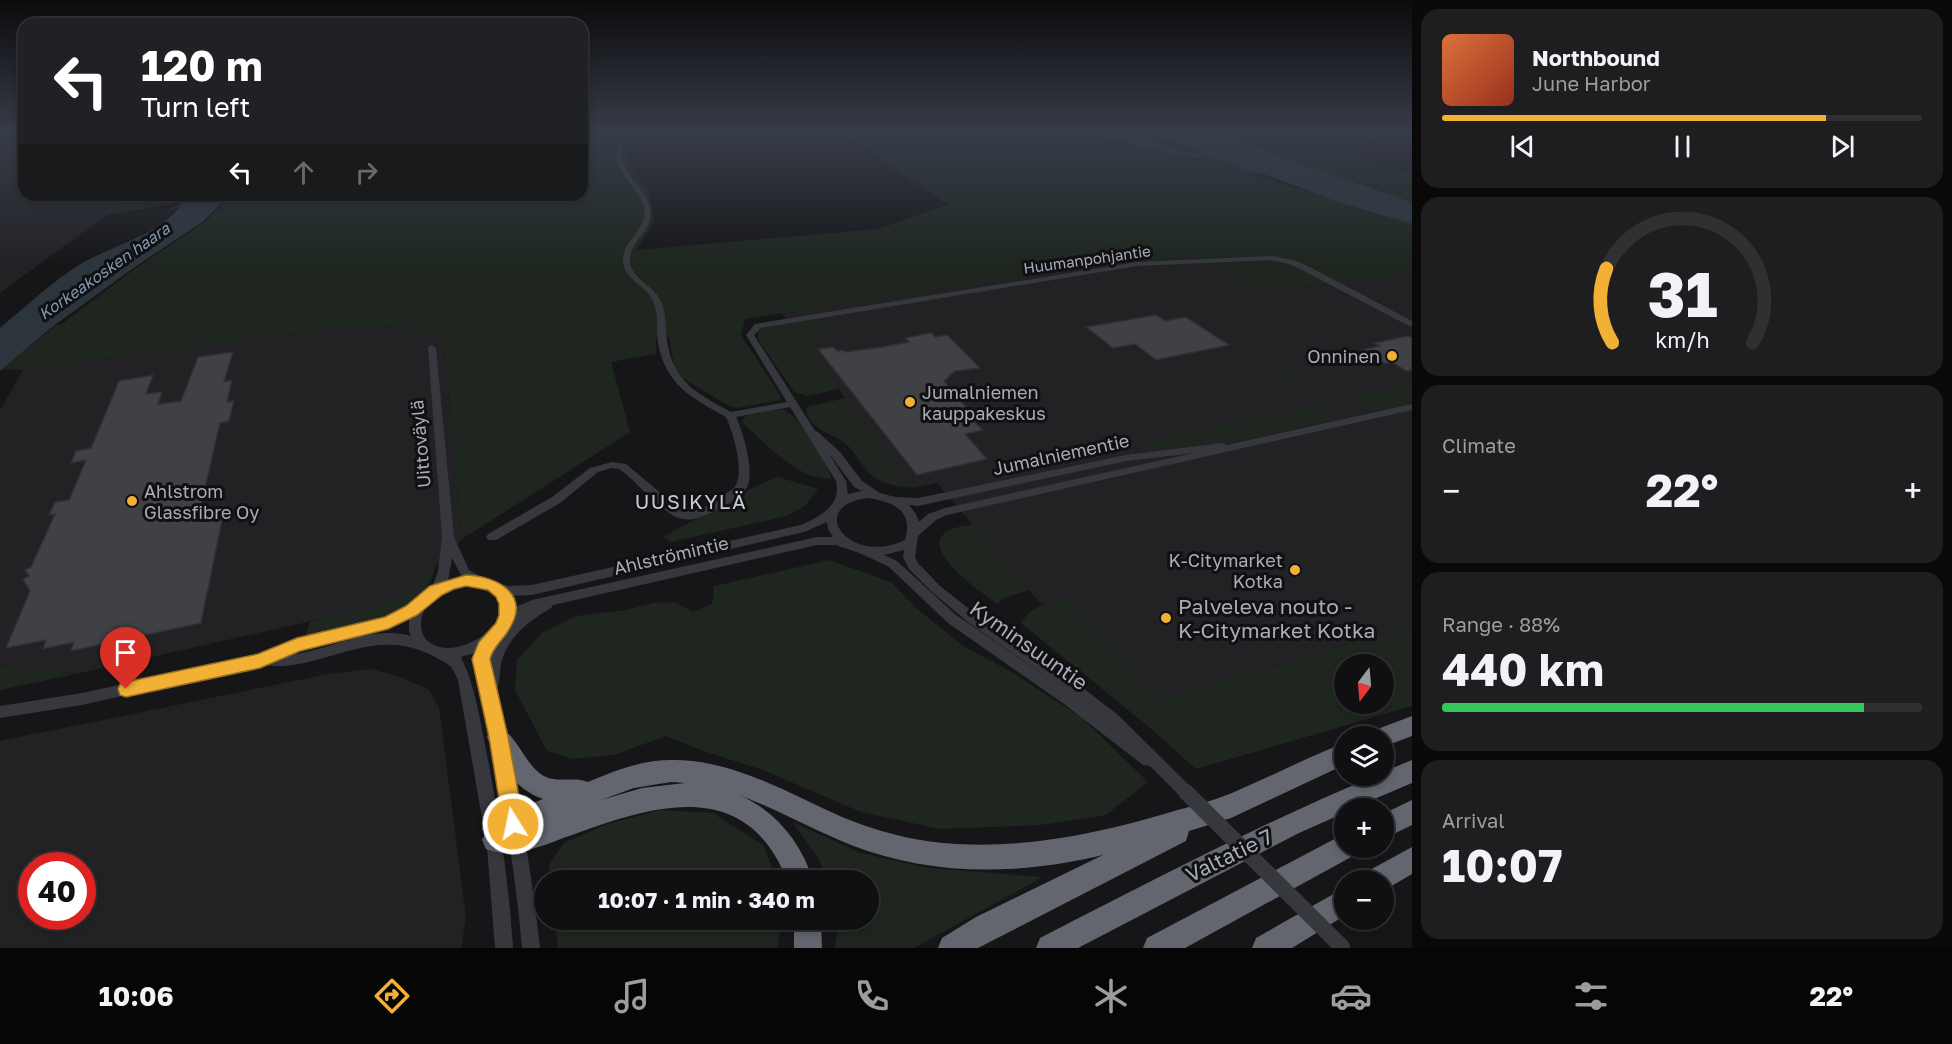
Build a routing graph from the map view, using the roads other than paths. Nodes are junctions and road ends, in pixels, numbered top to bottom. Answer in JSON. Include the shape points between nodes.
{"nodes":[{"id":1,"x":632,"y":178,"type":"edge"},
{"id":2,"x":1412,"y":324,"type":"edge"},
{"id":3,"x":432,"y":348,"type":"dead end"},
{"id":4,"x":791,"y":404,"type":"junction"},
{"id":5,"x":1412,"y":407,"type":"edge"},
{"id":6,"x":730,"y":415,"type":"junction"},
{"id":7,"x":806,"y":426,"type":"junction"},
{"id":8,"x":1238,"y":446,"type":"junction"},
{"id":9,"x":881,"y":496,"type":"junction"},
{"id":10,"x":894,"y":501,"type":"junction"},
{"id":11,"x":837,"y":506,"type":"junction"},
{"id":12,"x":448,"y":537,"type":"junction"},
{"id":13,"x":492,"y":537,"type":"dead end"},
{"id":14,"x":912,"y":538,"type":"junction"},
{"id":15,"x":861,"y":549,"type":"junction"},
{"id":16,"x":487,"y":583,"type":"junction"},
{"id":17,"x":436,"y":591,"type":"junction"},
{"id":18,"x":563,"y":598,"type":"junction"},
{"id":19,"x":424,"y":600,"type":"junction"},
{"id":20,"x":497,"y":632,"type":"junction"},
{"id":21,"x":428,"y":648,"type":"junction"},
{"id":22,"x":260,"y":660,"type":"junction"},
{"id":23,"x":0,"y":712,"type":"edge"},
{"id":24,"x":493,"y":713,"type":"junction"},
{"id":25,"x":1412,"y":726,"type":"edge"},
{"id":26,"x":1394,"y":733,"type":"edge"},
{"id":27,"x":498,"y":737,"type":"junction"},
{"id":28,"x":1334,"y":759,"type":"edge"},
{"id":29,"x":1412,"y":771,"type":"edge"},
{"id":30,"x":1168,"y":774,"type":"junction"},
{"id":31,"x":601,"y":788,"type":"junction"},
{"id":32,"x":1230,"y":806,"type":"junction"},
{"id":33,"x":1412,"y":812,"type":"edge"},
{"id":34,"x":1394,"y":821,"type":"edge"},
{"id":35,"x":509,"y":835,"type":"junction"},
{"id":36,"x":1334,"y":852,"type":"edge"},
{"id":37,"x":1412,"y":860,"type":"edge"},
{"id":38,"x":796,"y":870,"type":"edge"},
{"id":39,"x":1394,"y":870,"type":"edge"},
{"id":40,"x":1334,"y":907,"type":"edge"},
{"id":41,"x":808,"y":930,"type":"edge"},
{"id":42,"x":504,"y":948,"type":"edge"},
{"id":43,"x":531,"y":948,"type":"edge"},
{"id":44,"x":808,"y":948,"type":"edge"},
{"id":45,"x":952,"y":948,"type":"edge"},
{"id":46,"x":1050,"y":948,"type":"edge"},
{"id":47,"x":1157,"y":948,"type":"edge"},
{"id":48,"x":1266,"y":948,"type":"edge"},
{"id":49,"x":1342,"y":948,"type":"edge"}],
"edges":[{"from":1,"to":6,"type":"street","via":[[648,209],[648,223],[629,249],[627,266],[658,302],[669,371],[681,385]]},
{"from":2,"to":4,"type":"street","name":"Huumanpohjantie","via":[[1291,262],[1271,258],[1137,264],[772,322],[755,328],[750,335]]},
{"from":3,"to":12,"type":"street","name":"Uittoväylä"},
{"from":4,"to":6,"type":"street"},
{"from":4,"to":7,"type":"street"},
{"from":5,"to":8,"type":"street","name":"Jumalniementie"},
{"from":6,"to":13,"type":"street","via":[[741,452],[743,485],[696,515],[677,513],[622,466],[612,465],[594,470],[556,500]]},
{"from":7,"to":9,"type":"street","via":[[836,454],[858,484]]},
{"from":7,"to":11,"type":"street","via":[[841,481],[843,489]]},
{"from":8,"to":10,"type":"street","name":"Jumalniementie","via":[[1126,458],[918,502]]},
{"from":8,"to":14,"type":"street","name":"Jumalniementie","via":[[945,512],[932,517]]},
{"from":9,"to":10,"type":"street"},
{"from":9,"to":11,"type":"street","via":[[855,495]]},
{"from":10,"to":14,"type":"street","via":[[912,517]]},
{"from":11,"to":15,"type":"street","via":[[831,523],[835,532]]},
{"from":11,"to":16,"type":"street","name":"Ahlströmintie","via":[[822,520],[804,528],[688,556],[532,590],[509,591]]},
{"from":12,"to":16,"type":"street","name":"Uittoväylä","via":[[464,573]]},
{"from":12,"to":17,"type":"street","name":"Uittoväylä","via":[[444,578]]},
{"from":14,"to":15,"type":"street","via":[[896,550],[882,553]]},
{"from":14,"to":30,"type":"street","name":"Kyminsuuntie","via":[[909,557],[913,566],[948,600],[1113,719]]},
{"from":15,"to":18,"type":"street","name":"Ahlströmintie","via":[[837,541],[817,541]]},
{"from":15,"to":30,"type":"street","name":"Kyminsuuntie","via":[[893,564],[952,618]]},
{"from":16,"to":17,"type":"street","via":[[466,580]]},
{"from":16,"to":20,"type":"street","via":[[503,593],[507,604],[507,615]]},
{"from":17,"to":19,"type":"street"},
{"from":18,"to":20,"type":"street","name":"Ahlströmintie","via":[[520,609]]},
{"from":18,"to":24,"type":"street","via":[[526,617],[500,645],[491,676]]},
{"from":19,"to":21,"type":"street","via":[[413,624],[415,636]]},
{"from":19,"to":22,"type":"street","via":[[388,622],[297,645]]},
{"from":20,"to":21,"type":"street","via":[[464,652],[448,654]]},
{"from":20,"to":24,"type":"street","via":[[481,659]]},
{"from":21,"to":22,"type":"street","via":[[406,638],[388,638],[295,660]]},
{"from":21,"to":35,"type":"street","via":[[451,657],[463,672]]},
{"from":22,"to":23,"type":"street","via":[[82,699]]},
{"from":24,"to":27,"type":"street"},
{"from":25,"to":26,"type":"highway"},
{"from":27,"to":31,"type":"highway","via":[[514,765],[534,785],[565,793]]},
{"from":27,"to":35,"type":"street"},
{"from":28,"to":32,"type":"highway"},
{"from":29,"to":46,"type":"highway","name":"Valtatie 7","via":[[1290,824]]},
{"from":30,"to":49,"type":"street","name":"Kyminsuuntie","bridge":true},
{"from":31,"to":32,"type":"highway","via":[[648,773],[710,774],[867,838],[940,856],[975,858],[1015,858],[1093,845]]},
{"from":31,"to":35,"type":"highway"},
{"from":32,"to":45,"type":"highway","via":[[1105,866]]},
{"from":33,"to":34,"type":"highway"},
{"from":35,"to":38,"type":"highway","via":[[657,795],[705,794],[741,808],[767,827],[788,852]]},
{"from":35,"to":42,"type":"street","via":[[502,901]]},
{"from":35,"to":43,"type":"street","via":[[526,894]]},
{"from":36,"to":47,"type":"highway"},
{"from":37,"to":39,"type":"highway"},
{"from":40,"to":48,"type":"highway"},
{"from":41,"to":44,"type":"highway"}]}
